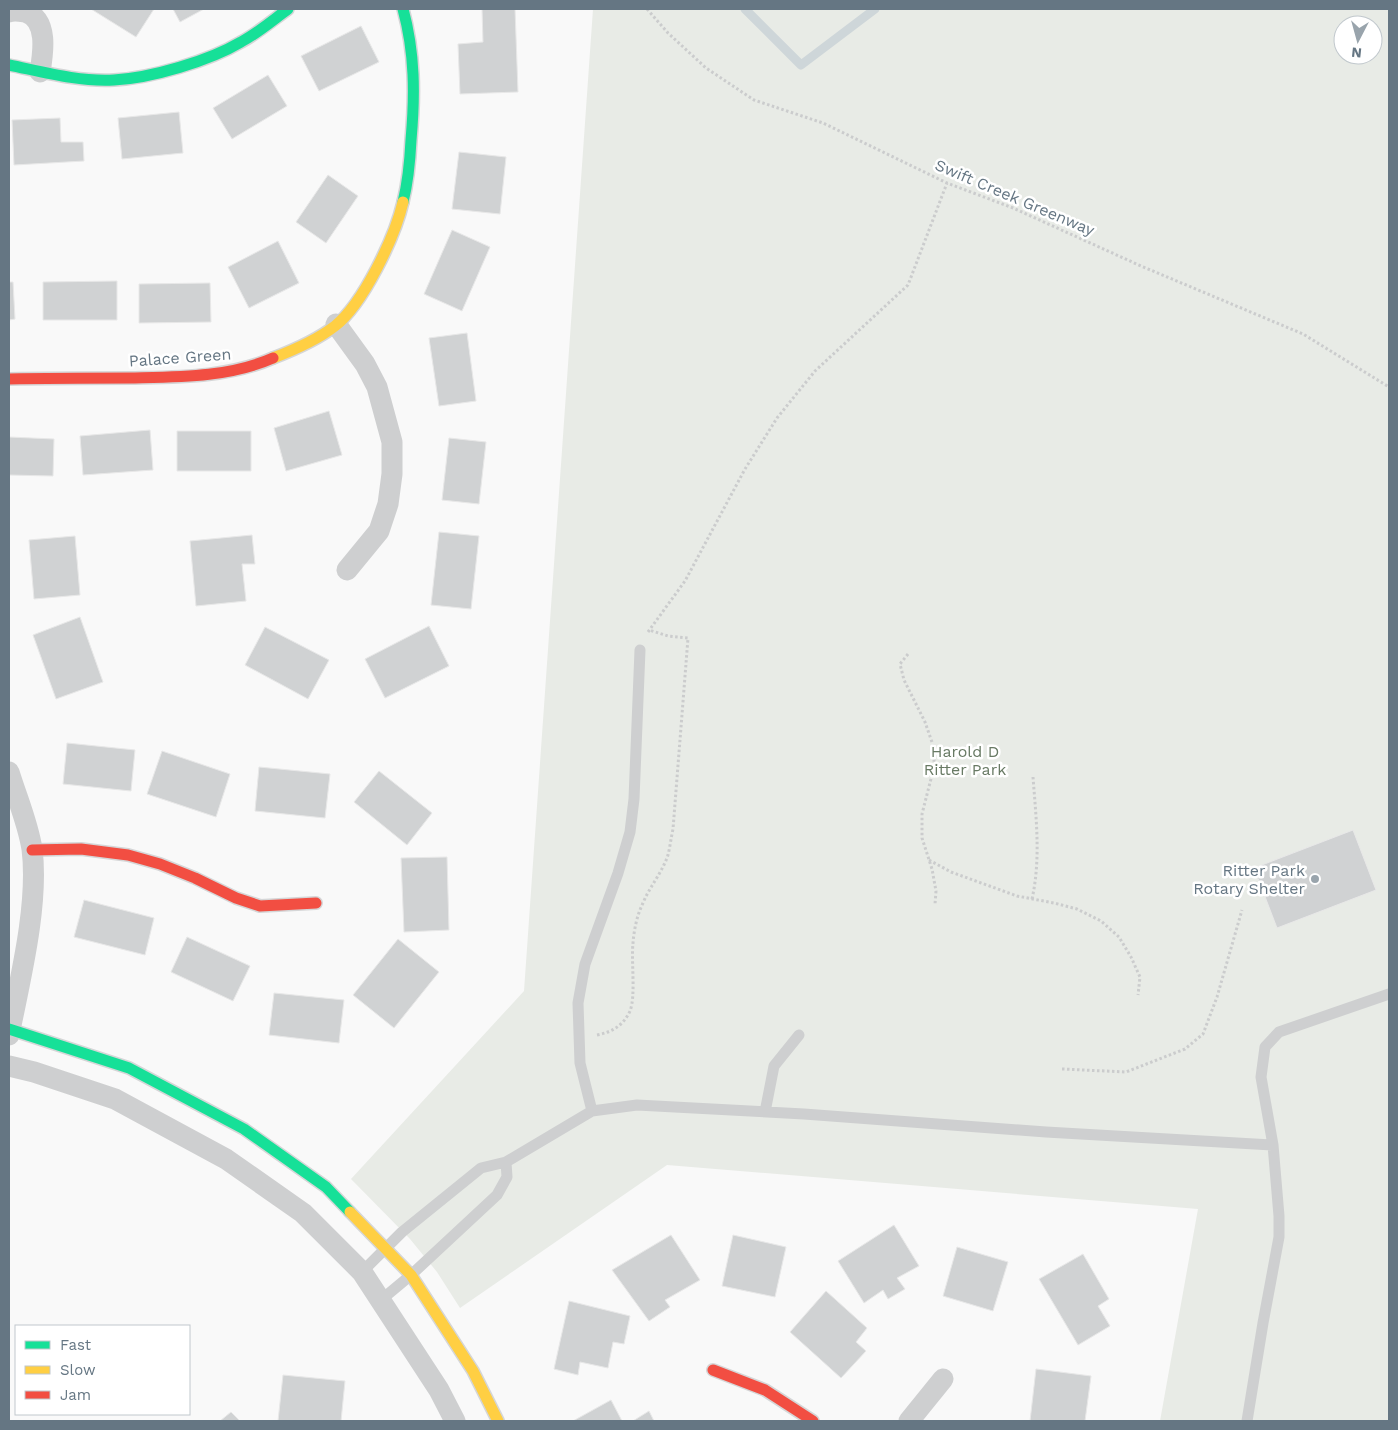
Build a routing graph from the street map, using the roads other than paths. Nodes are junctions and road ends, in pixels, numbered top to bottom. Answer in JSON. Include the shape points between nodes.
{"nodes":[{"id":1,"x":288,"y":9,"type":"edge"},
{"id":2,"x":403,"y":9,"type":"edge"},
{"id":3,"x":9,"y":12,"type":"edge"},
{"id":4,"x":9,"y":65,"type":"edge"},
{"id":5,"x":40,"y":72,"type":"junction"},
{"id":6,"x":336,"y":324,"type":"junction"},
{"id":7,"x":9,"y":379,"type":"edge"},
{"id":8,"x":347,"y":570,"type":"dead end"},
{"id":9,"x":640,"y":650,"type":"road end"},
{"id":10,"x":9,"y":772,"type":"edge"},
{"id":11,"x":32,"y":850,"type":"junction"},
{"id":12,"x":316,"y":903,"type":"dead end"},
{"id":13,"x":1389,"y":994,"type":"edge"},
{"id":14,"x":9,"y":1031,"type":"edge"},
{"id":15,"x":799,"y":1035,"type":"dead end"},
{"id":16,"x":9,"y":1066,"type":"edge"},
{"id":17,"x":592,"y":1111,"type":"junction"},
{"id":18,"x":765,"y":1112,"type":"junction"},
{"id":19,"x":1274,"y":1144,"type":"junction"},
{"id":20,"x":506,"y":1162,"type":"junction"},
{"id":21,"x":386,"y":1248,"type":"junction"},
{"id":22,"x":362,"y":1272,"type":"junction"},
{"id":23,"x":411,"y":1275,"type":"junction"},
{"id":24,"x":381,"y":1300,"type":"junction"},
{"id":25,"x":713,"y":1370,"type":"dead end"},
{"id":26,"x":943,"y":1379,"type":"dead end"},
{"id":27,"x":455,"y":1421,"type":"edge"},
{"id":28,"x":498,"y":1421,"type":"edge"},
{"id":29,"x":813,"y":1421,"type":"edge"},
{"id":30,"x":909,"y":1421,"type":"edge"},
{"id":31,"x":1247,"y":1421,"type":"edge"}],
"edges":[{"from":1,"to":5,"type":"street","via":[[242,42],[157,74],[114,80]]},
{"from":2,"to":6,"type":"street","name":"Palace Green","via":[[413,55],[414,88],[409,166],[402,208],[395,234],[381,261]]},
{"from":3,"to":5,"type":"street","via":[[26,13],[35,18],[44,37]]},
{"from":4,"to":5,"type":"street"},
{"from":6,"to":7,"type":"street","name":"Palace Green","via":[[304,345],[243,369],[163,377]]},
{"from":6,"to":8,"type":"street","via":[[377,387],[392,442],[388,504],[379,531]]},
{"from":9,"to":17,"type":"lane","via":[[630,832],[585,964],[578,1003],[580,1063]]},
{"from":10,"to":11,"type":"street"},
{"from":11,"to":12,"type":"street","via":[[81,849],[128,855],[160,864],[260,906]]},
{"from":11,"to":14,"type":"street","via":[[32,900]]},
{"from":13,"to":19,"type":"lane","via":[[1279,1032],[1265,1047],[1261,1077]]},
{"from":14,"to":21,"type":"street","via":[[129,1068],[244,1129],[326,1187]]},
{"from":15,"to":18,"type":"lane","via":[[774,1066]]},
{"from":16,"to":22,"type":"street","via":[[115,1099],[226,1159],[304,1213]]},
{"from":17,"to":18,"type":"lane","via":[[637,1105]]},
{"from":17,"to":20,"type":"lane"},
{"from":18,"to":19,"type":"lane"},
{"from":19,"to":31,"type":"lane","via":[[1279,1237]]},
{"from":20,"to":21,"type":"lane","via":[[481,1168]]},
{"from":20,"to":23,"type":"lane","via":[[507,1177],[497,1195]]},
{"from":21,"to":22,"type":"lane"},
{"from":21,"to":23,"type":"street"},
{"from":22,"to":24,"type":"street"},
{"from":23,"to":24,"type":"lane"},
{"from":23,"to":28,"type":"street","via":[[473,1370]]},
{"from":24,"to":27,"type":"street","via":[[439,1390]]},
{"from":25,"to":29,"type":"street","via":[[765,1390]]},
{"from":26,"to":30,"type":"street"}]}
